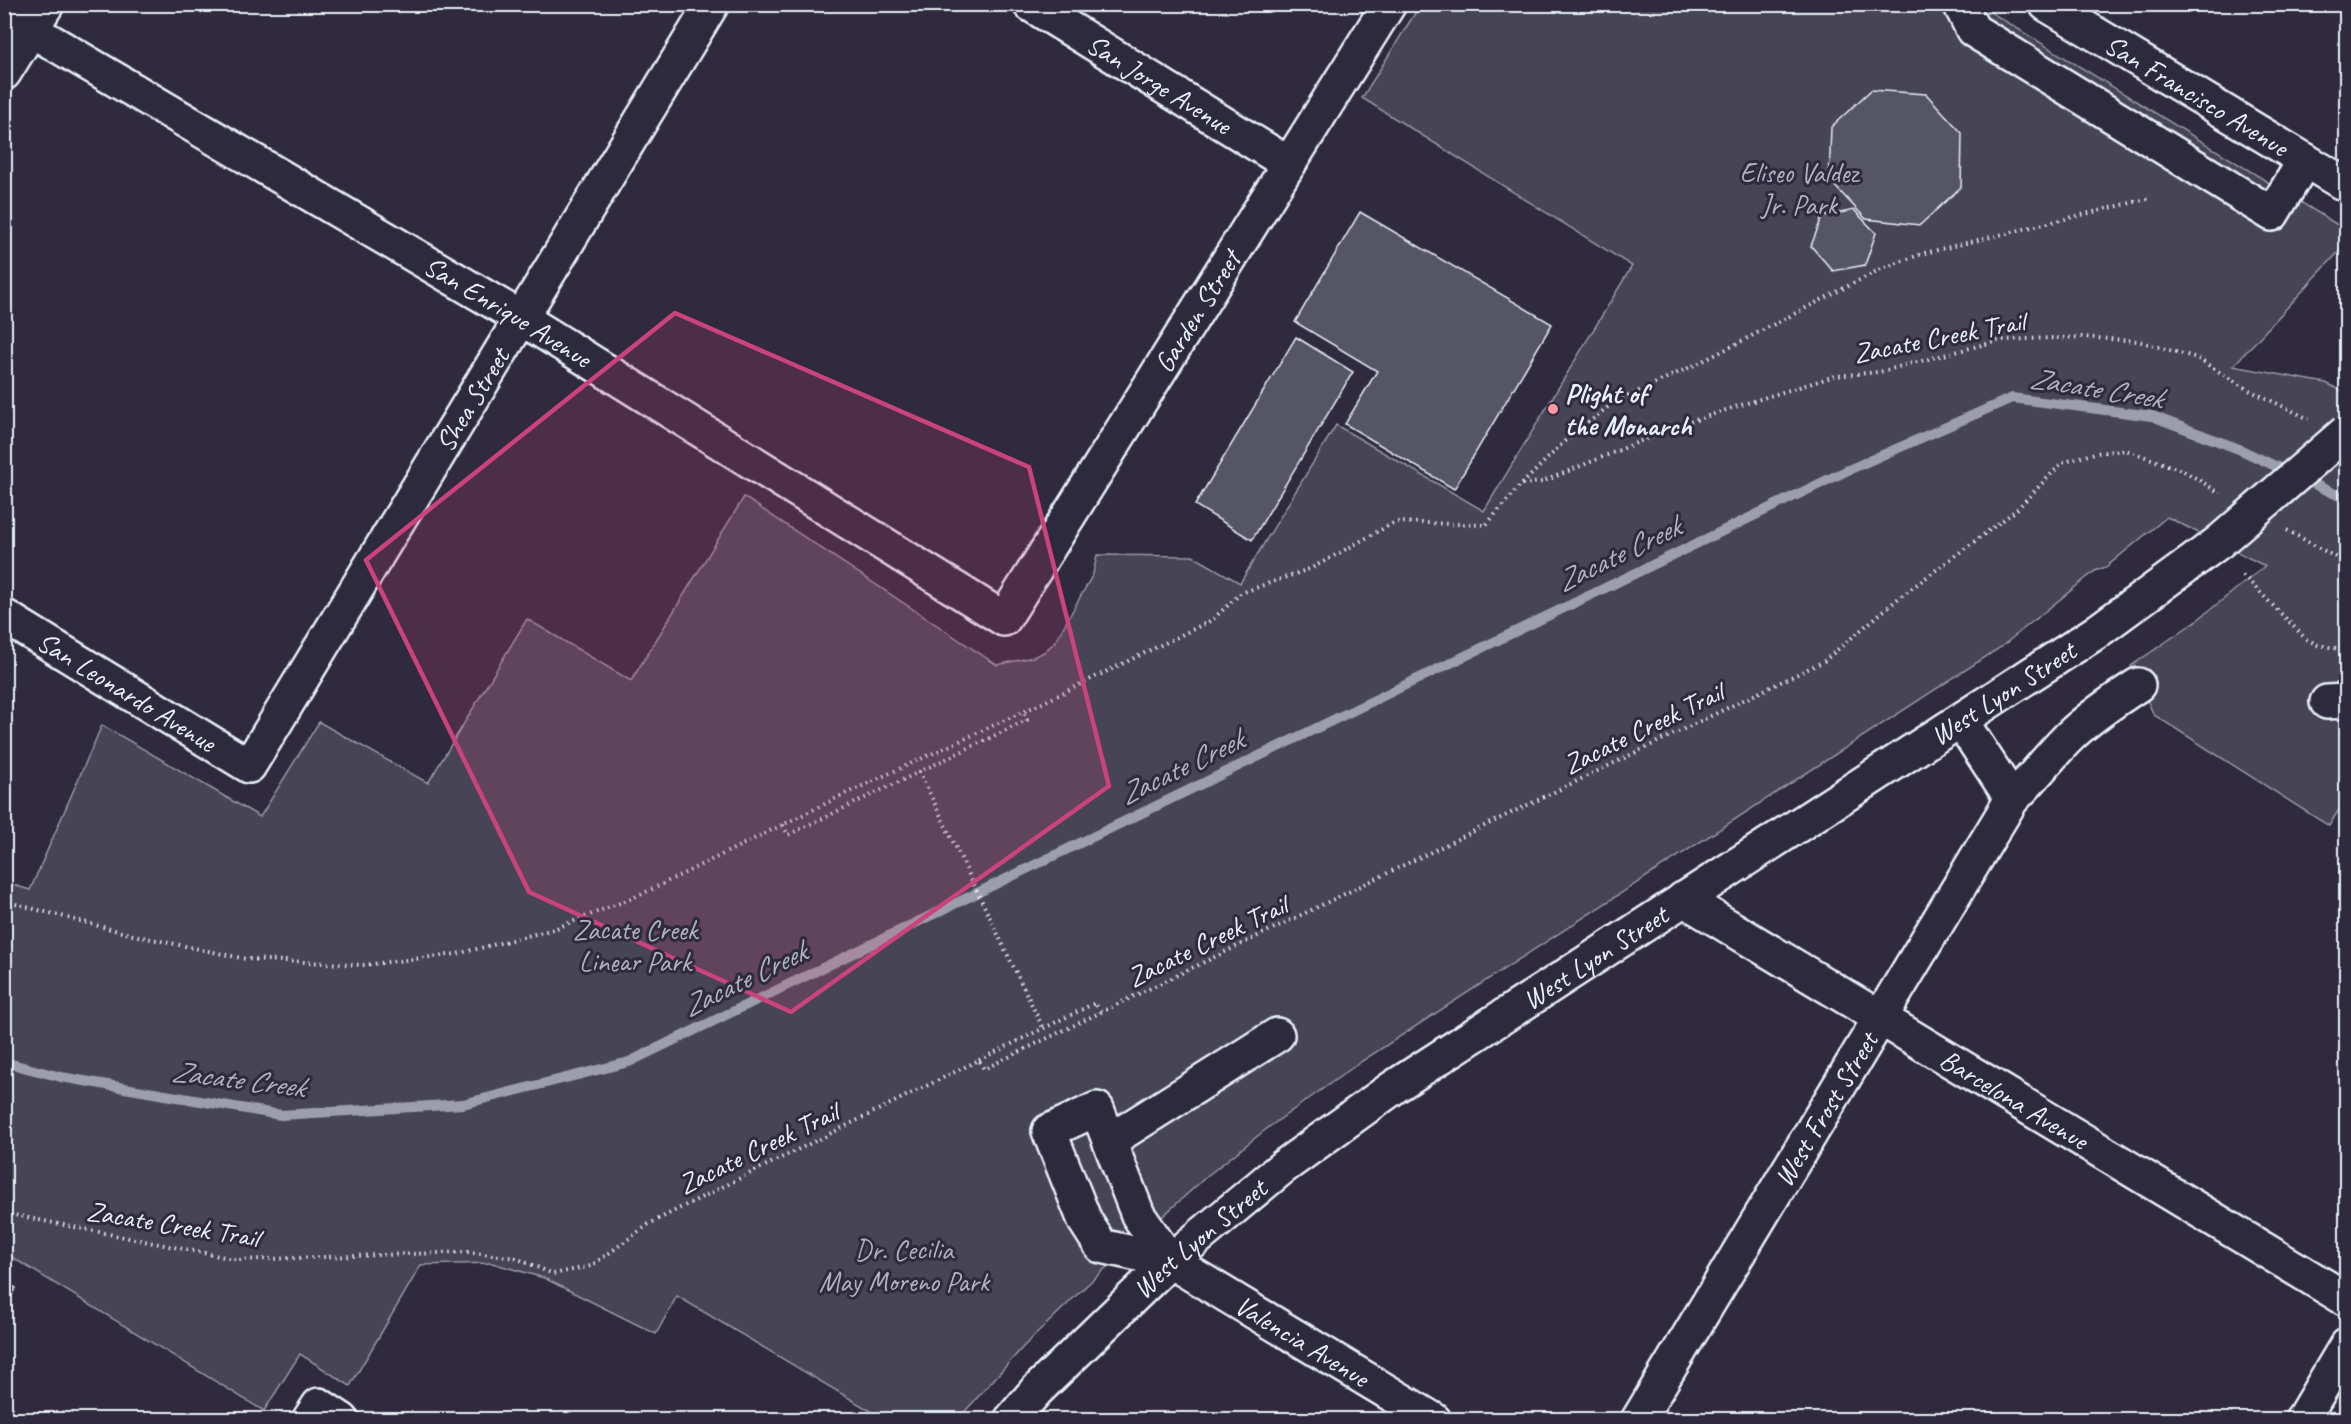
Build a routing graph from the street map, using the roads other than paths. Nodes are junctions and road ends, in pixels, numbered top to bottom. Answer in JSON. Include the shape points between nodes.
{"nodes":[{"id":1,"x":712,"y":4,"type":"edge"},
{"id":2,"x":1030,"y":4,"type":"edge"},
{"id":3,"x":1389,"y":4,"type":"edge"},
{"id":4,"x":1960,"y":4,"type":"edge"},
{"id":5,"x":2047,"y":5,"type":"edge"},
{"id":6,"x":27,"y":16,"type":"edge"},
{"id":7,"x":4,"y":73,"type":"edge"},
{"id":8,"x":2305,"y":160,"type":"junction"},
{"id":9,"x":1289,"y":164,"type":"junction"},
{"id":10,"x":2346,"y":185,"type":"edge"},
{"id":11,"x":521,"y":318,"type":"junction"},
{"id":12,"x":2332,"y":428,"type":"edge"},
{"id":13,"x":4,"y":616,"type":"edge"},
{"id":14,"x":1004,"y":619,"type":"joint"},
{"id":15,"x":2138,"y":685,"type":"dead end"},
{"id":16,"x":1960,"y":722,"type":"junction"},
{"id":17,"x":249,"y":765,"type":"joint"},
{"id":18,"x":2012,"y":799,"type":"junction"},
{"id":19,"x":1683,"y":899,"type":"junction"},
{"id":20,"x":1881,"y":1018,"type":"junction"},
{"id":21,"x":1277,"y":1035,"type":"dead end"},
{"id":22,"x":1110,"y":1140,"type":"junction"},
{"id":23,"x":1170,"y":1261,"type":"junction"},
{"id":24,"x":2346,"y":1299,"type":"edge"},
{"id":25,"x":2346,"y":1346,"type":"edge"},
{"id":26,"x":1011,"y":1419,"type":"edge"},
{"id":27,"x":1434,"y":1419,"type":"edge"},
{"id":28,"x":1638,"y":1419,"type":"edge"},
{"id":29,"x":2302,"y":1419,"type":"edge"}],
"edges":[{"from":1,"to":11,"type":"street","name":"Shea Street"},
{"from":2,"to":9,"type":"street","name":"San Jorge Avenue"},
{"from":3,"to":9,"type":"street","name":"Garden Street"},
{"from":4,"to":8,"type":"street","via":[[1973,30],[2272,214]]},
{"from":5,"to":8,"type":"street","name":"San Francisco Avenue"},
{"from":6,"to":7,"type":"street"},
{"from":6,"to":11,"type":"street","name":"San Enrique Avenue"},
{"from":8,"to":10,"type":"street","name":"San Francisco Avenue"},
{"from":9,"to":14,"type":"street","name":"Garden Street"},
{"from":11,"to":14,"type":"street","name":"San Enrique Avenue"},
{"from":11,"to":17,"type":"street","name":"Shea Street"},
{"from":12,"to":16,"type":"street","name":"West Lyon Street","bridge":true,"via":[[2219,542],[2095,633]]},
{"from":13,"to":17,"type":"street","name":"San Leonardo Avenue"},
{"from":15,"to":18,"type":"street","name":"West Frost Street","via":[[2070,736]]},
{"from":16,"to":18,"type":"street"},
{"from":16,"to":19,"type":"street","name":"West Lyon Street"},
{"from":18,"to":20,"type":"street","name":"West Frost Street"},
{"from":19,"to":20,"type":"street","name":"Barcelona Avenue"},
{"from":19,"to":23,"type":"street","name":"West Lyon Street","via":[[1394,1087],[1283,1167]]},
{"from":20,"to":24,"type":"street","name":"Barcelona Avenue"},
{"from":20,"to":28,"type":"street","name":"West Frost Street"},
{"from":21,"to":22,"type":"street"},
{"from":22,"to":23,"type":"street","via":[[1138,1215]]},
{"from":22,"to":23,"type":"street","via":[[1097,1109],[1049,1131],[1085,1221],[1101,1246]]},
{"from":23,"to":26,"type":"street","name":"West Lyon Street"},
{"from":23,"to":27,"type":"street","name":"Valencia Avenue"},
{"from":25,"to":29,"type":"street"}]}
